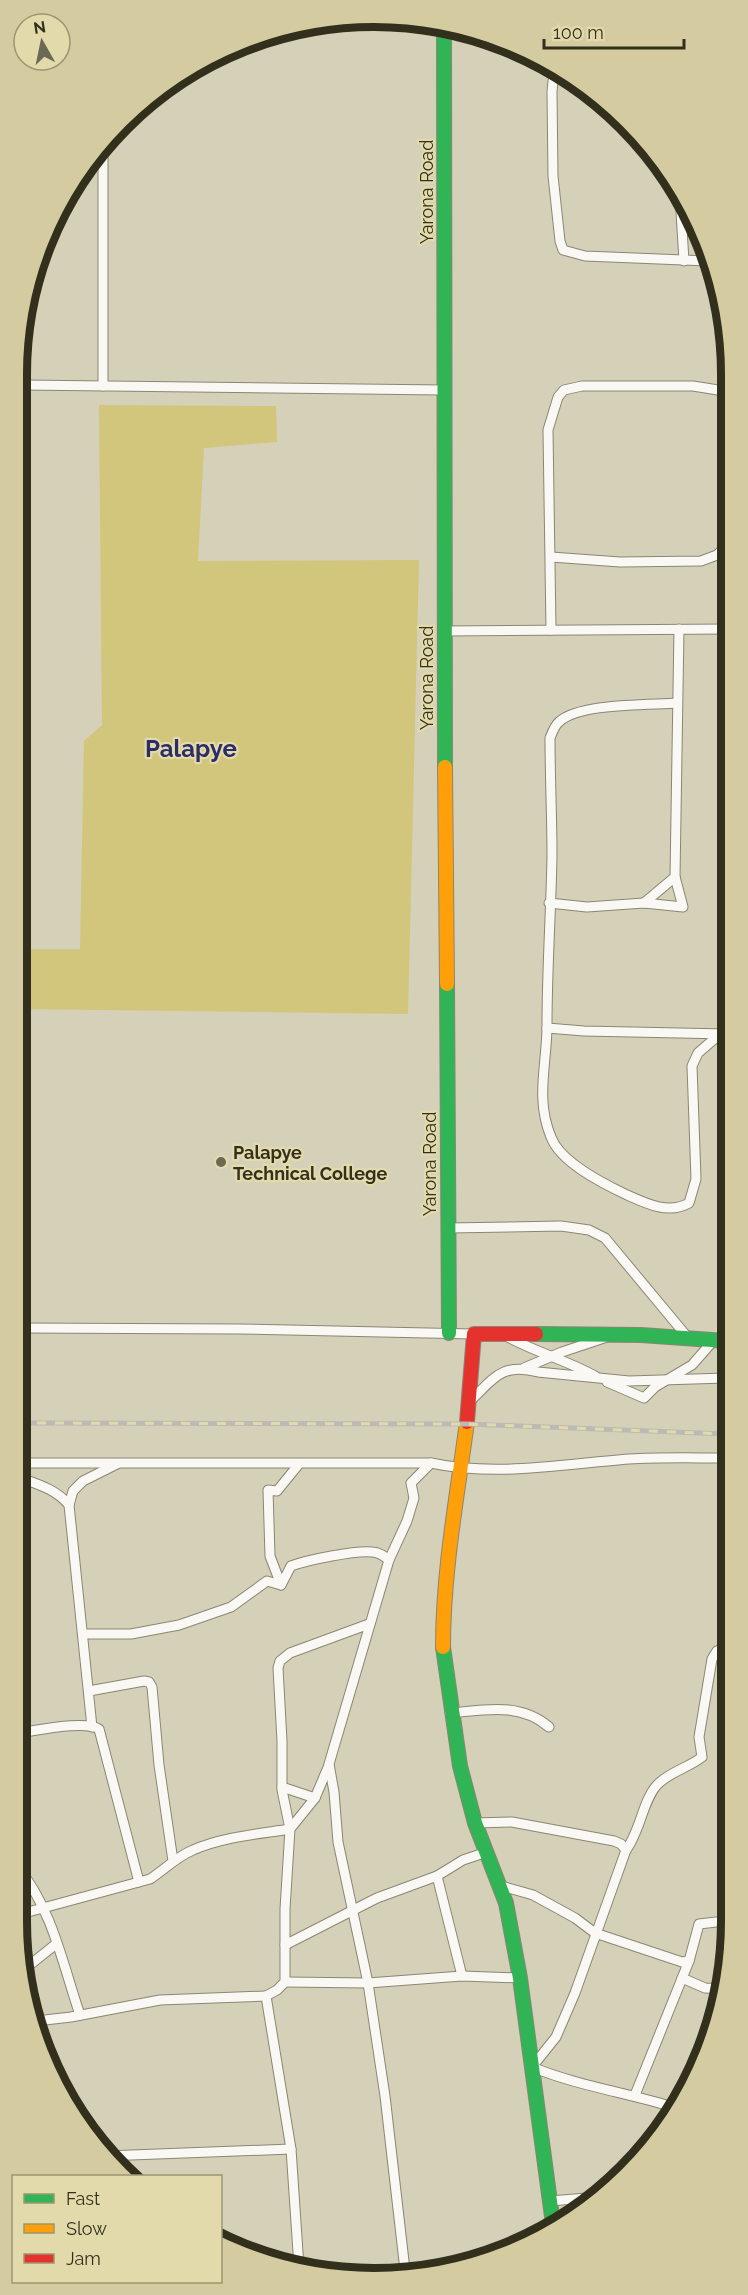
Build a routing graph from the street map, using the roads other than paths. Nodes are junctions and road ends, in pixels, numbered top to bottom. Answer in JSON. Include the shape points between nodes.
{"nodes":[{"id":1,"x":444,"y":34,"type":"edge"},
{"id":2,"x":555,"y":77,"type":"edge"},
{"id":3,"x":103,"y":158,"type":"edge"},
{"id":4,"x":681,"y":213,"type":"edge"},
{"id":5,"x":684,"y":261,"type":"junction"},
{"id":6,"x":703,"y":261,"type":"edge"},
{"id":7,"x":27,"y":385,"type":"edge"},
{"id":8,"x":103,"y":386,"type":"junction"},
{"id":9,"x":444,"y":390,"type":"junction"},
{"id":10,"x":721,"y":392,"type":"edge"},
{"id":11,"x":721,"y":551,"type":"edge"},
{"id":12,"x":551,"y":557,"type":"junction"},
{"id":13,"x":679,"y":629,"type":"junction"},
{"id":14,"x":721,"y":629,"type":"edge"},
{"id":15,"x":551,"y":630,"type":"junction"},
{"id":16,"x":444,"y":631,"type":"junction"},
{"id":17,"x":677,"y":703,"type":"junction"},
{"id":18,"x":675,"y":877,"type":"junction"},
{"id":19,"x":549,"y":903,"type":"junction"},
{"id":20,"x":644,"y":903,"type":"junction"},
{"id":21,"x":547,"y":1028,"type":"junction"},
{"id":22,"x":721,"y":1034,"type":"edge"},
{"id":23,"x":721,"y":1036,"type":"edge"},
{"id":24,"x":448,"y":1228,"type":"junction"},
{"id":25,"x":27,"y":1329,"type":"edge"},
{"id":26,"x":448,"y":1333,"type":"junction"},
{"id":27,"x":474,"y":1334,"type":"junction"},
{"id":28,"x":503,"y":1335,"type":"junction"},
{"id":29,"x":615,"y":1335,"type":"junction"},
{"id":30,"x":689,"y":1339,"type":"junction"},
{"id":31,"x":720,"y":1341,"type":"edge"},
{"id":32,"x":551,"y":1356,"type":"junction"},
{"id":33,"x":524,"y":1368,"type":"junction"},
{"id":34,"x":599,"y":1378,"type":"junction"},
{"id":35,"x":670,"y":1378,"type":"junction"},
{"id":36,"x":721,"y":1378,"type":"edge"},
{"id":37,"x":468,"y":1403,"type":"junction"},
{"id":38,"x":721,"y":1458,"type":"edge"},
{"id":39,"x":117,"y":1463,"type":"junction"},
{"id":40,"x":431,"y":1463,"type":"junction"},
{"id":41,"x":299,"y":1464,"type":"junction"},
{"id":42,"x":27,"y":1465,"type":"edge"},
{"id":43,"x":459,"y":1469,"type":"junction"},
{"id":44,"x":27,"y":1480,"type":"edge"},
{"id":45,"x":69,"y":1504,"type":"junction"},
{"id":46,"x":389,"y":1560,"type":"junction"},
{"id":47,"x":281,"y":1585,"type":"junction"},
{"id":48,"x":369,"y":1624,"type":"junction"},
{"id":49,"x":84,"y":1634,"type":"junction"},
{"id":50,"x":721,"y":1649,"type":"edge"},
{"id":51,"x":89,"y":1691,"type":"junction"},
{"id":52,"x":450,"y":1713,"type":"junction"},
{"id":53,"x":92,"y":1726,"type":"junction"},
{"id":54,"x":549,"y":1727,"type":"dead end"},
{"id":55,"x":27,"y":1732,"type":"edge"},
{"id":56,"x":329,"y":1764,"type":"junction"},
{"id":57,"x":282,"y":1787,"type":"junction"},
{"id":58,"x":315,"y":1798,"type":"junction"},
{"id":59,"x":475,"y":1823,"type":"junction"},
{"id":60,"x":290,"y":1829,"type":"junction"},
{"id":61,"x":626,"y":1850,"type":"junction"},
{"id":62,"x":487,"y":1852,"type":"junction"},
{"id":63,"x":173,"y":1861,"type":"junction"},
{"id":64,"x":437,"y":1876,"type":"junction"},
{"id":65,"x":27,"y":1879,"type":"edge"},
{"id":66,"x":139,"y":1882,"type":"junction"},
{"id":67,"x":498,"y":1885,"type":"junction"},
{"id":68,"x":44,"y":1909,"type":"junction"},
{"id":69,"x":352,"y":1910,"type":"junction"},
{"id":70,"x":27,"y":1913,"type":"edge"},
{"id":71,"x":721,"y":1921,"type":"edge"},
{"id":72,"x":595,"y":1933,"type":"junction"},
{"id":73,"x":56,"y":1944,"type":"junction"},
{"id":74,"x":285,"y":1945,"type":"junction"},
{"id":75,"x":689,"y":1961,"type":"junction"},
{"id":76,"x":30,"y":1965,"type":"edge"},
{"id":77,"x":462,"y":1976,"type":"junction"},
{"id":78,"x":520,"y":1978,"type":"junction"},
{"id":79,"x":682,"y":1978,"type":"junction"},
{"id":80,"x":285,"y":1982,"type":"junction"},
{"id":81,"x":368,"y":1983,"type":"junction"},
{"id":82,"x":714,"y":1988,"type":"edge"},
{"id":83,"x":266,"y":1996,"type":"junction"},
{"id":84,"x":80,"y":2015,"type":"junction"},
{"id":85,"x":42,"y":2020,"type":"edge"},
{"id":86,"x":532,"y":2067,"type":"junction"},
{"id":87,"x":635,"y":2095,"type":"junction"},
{"id":88,"x":668,"y":2105,"type":"edge"},
{"id":89,"x":291,"y":2149,"type":"junction"},
{"id":90,"x":118,"y":2155,"type":"edge"},
{"id":91,"x":582,"y":2198,"type":"edge"},
{"id":92,"x":550,"y":2201,"type":"junction"},
{"id":93,"x":552,"y":2219,"type":"edge"},
{"id":94,"x":298,"y":2259,"type":"edge"},
{"id":95,"x":404,"y":2266,"type":"edge"}],
"edges":[{"from":1,"to":9,"type":"street","name":"Yarona Road"},
{"from":2,"to":5,"type":"street","via":[[554,176],[563,250],[585,256]]},
{"from":3,"to":8,"type":"street"},
{"from":4,"to":5,"type":"street"},
{"from":5,"to":6,"type":"street"},
{"from":7,"to":8,"type":"street"},
{"from":8,"to":9,"type":"street"},
{"from":9,"to":16,"type":"street","name":"Yarona Road"},
{"from":10,"to":12,"type":"street","via":[[693,386],[582,386],[564,390],[555,404],[548,430]]},
{"from":11,"to":12,"type":"street","via":[[701,561],[620,562]]},
{"from":12,"to":15,"type":"street"},
{"from":13,"to":14,"type":"street"},
{"from":13,"to":15,"type":"street"},
{"from":13,"to":17,"type":"street"},
{"from":15,"to":16,"type":"street"},
{"from":16,"to":24,"type":"street","name":"Yarona Road"},
{"from":17,"to":18,"type":"street"},
{"from":17,"to":19,"type":"street","via":[[594,708],[559,721],[550,738]]},
{"from":18,"to":20,"type":"street"},
{"from":18,"to":20,"type":"street","via":[[683,907]]},
{"from":19,"to":20,"type":"street","via":[[587,907]]},
{"from":19,"to":21,"type":"street"},
{"from":21,"to":22,"type":"street"},
{"from":21,"to":23,"type":"street","via":[[541,1099],[550,1137],[558,1151],[617,1190],[674,1209],[689,1203],[696,1184],[692,1066],[698,1053]]},
{"from":24,"to":26,"type":"street","name":"Yarona Road"},
{"from":24,"to":30,"type":"street","via":[[561,1226],[589,1230],[605,1238]]},
{"from":25,"to":26,"type":"street"},
{"from":26,"to":27,"type":"street"},
{"from":27,"to":28,"type":"street"},
{"from":27,"to":37,"type":"street"},
{"from":28,"to":29,"type":"street"},
{"from":28,"to":32,"type":"street"},
{"from":29,"to":30,"type":"street"},
{"from":29,"to":32,"type":"street"},
{"from":30,"to":31,"type":"street"},
{"from":31,"to":35,"type":"street"},
{"from":32,"to":33,"type":"street"},
{"from":32,"to":34,"type":"street"},
{"from":33,"to":34,"type":"street"},
{"from":33,"to":37,"type":"street","via":[[494,1376]]},
{"from":34,"to":35,"type":"street"},
{"from":34,"to":35,"type":"street","via":[[644,1398]]},
{"from":35,"to":36,"type":"street"},
{"from":37,"to":43,"type":"street"},
{"from":38,"to":43,"type":"street"},
{"from":39,"to":41,"type":"street"},
{"from":39,"to":42,"type":"street"},
{"from":39,"to":45,"type":"street","via":[[83,1481],[73,1491]]},
{"from":40,"to":41,"type":"street"},
{"from":40,"to":43,"type":"street"},
{"from":40,"to":46,"type":"street","via":[[411,1483],[414,1498]]},
{"from":41,"to":47,"type":"street","via":[[277,1491],[268,1490],[270,1556]]},
{"from":43,"to":52,"type":"street","via":[[443,1619]]},
{"from":44,"to":45,"type":"street"},
{"from":45,"to":49,"type":"street"},
{"from":46,"to":47,"type":"street","via":[[364,1551],[307,1562],[291,1566]]},
{"from":46,"to":48,"type":"street"},
{"from":47,"to":49,"type":"street","via":[[267,1581],[231,1607],[179,1625],[131,1634]]},
{"from":48,"to":56,"type":"street"},
{"from":48,"to":57,"type":"street","via":[[290,1653],[280,1661]]},
{"from":49,"to":51,"type":"street"},
{"from":50,"to":61,"type":"street","via":[[712,1659],[699,1737],[702,1757],[668,1775],[655,1787]]},
{"from":51,"to":53,"type":"street"},
{"from":51,"to":63,"type":"street","via":[[144,1681],[152,1687]]},
{"from":52,"to":54,"type":"street","via":[[516,1710]]},
{"from":52,"to":59,"type":"street"},
{"from":53,"to":55,"type":"street"},
{"from":53,"to":66,"type":"street","via":[[102,1735]]},
{"from":56,"to":58,"type":"street"},
{"from":56,"to":69,"type":"street","via":[[338,1842]]},
{"from":57,"to":58,"type":"street"},
{"from":57,"to":60,"type":"street"},
{"from":58,"to":60,"type":"street"},
{"from":59,"to":61,"type":"street","via":[[512,1822],[614,1841]]},
{"from":59,"to":62,"type":"street"},
{"from":60,"to":63,"type":"street","via":[[194,1849]]},
{"from":60,"to":74,"type":"street"},
{"from":61,"to":72,"type":"street"},
{"from":62,"to":64,"type":"street"},
{"from":62,"to":67,"type":"street"},
{"from":63,"to":66,"type":"street","via":[[150,1880]]},
{"from":64,"to":69,"type":"street"},
{"from":64,"to":77,"type":"street"},
{"from":65,"to":68,"type":"street"},
{"from":66,"to":68,"type":"street"},
{"from":67,"to":72,"type":"street","via":[[532,1895]]},
{"from":67,"to":78,"type":"street","via":[[506,1904]]},
{"from":68,"to":70,"type":"street"},
{"from":68,"to":73,"type":"street"},
{"from":69,"to":74,"type":"street"},
{"from":69,"to":81,"type":"street"},
{"from":71,"to":75,"type":"street","via":[[699,1924]]},
{"from":72,"to":75,"type":"street"},
{"from":72,"to":86,"type":"street","via":[[556,2037]]},
{"from":73,"to":76,"type":"street"},
{"from":73,"to":84,"type":"street"},
{"from":74,"to":80,"type":"street"},
{"from":75,"to":79,"type":"street"},
{"from":77,"to":78,"type":"street"},
{"from":77,"to":81,"type":"street"},
{"from":78,"to":86,"type":"street"},
{"from":79,"to":82,"type":"street"},
{"from":79,"to":87,"type":"street"},
{"from":80,"to":81,"type":"street"},
{"from":80,"to":83,"type":"street"},
{"from":81,"to":95,"type":"street"},
{"from":83,"to":84,"type":"street","via":[[160,2000]]},
{"from":83,"to":89,"type":"street"},
{"from":84,"to":85,"type":"street"},
{"from":86,"to":87,"type":"street","via":[[555,2077]]},
{"from":86,"to":92,"type":"street"},
{"from":87,"to":88,"type":"street"},
{"from":89,"to":90,"type":"street"},
{"from":89,"to":94,"type":"street"},
{"from":91,"to":92,"type":"street"},
{"from":92,"to":93,"type":"street"}]}
